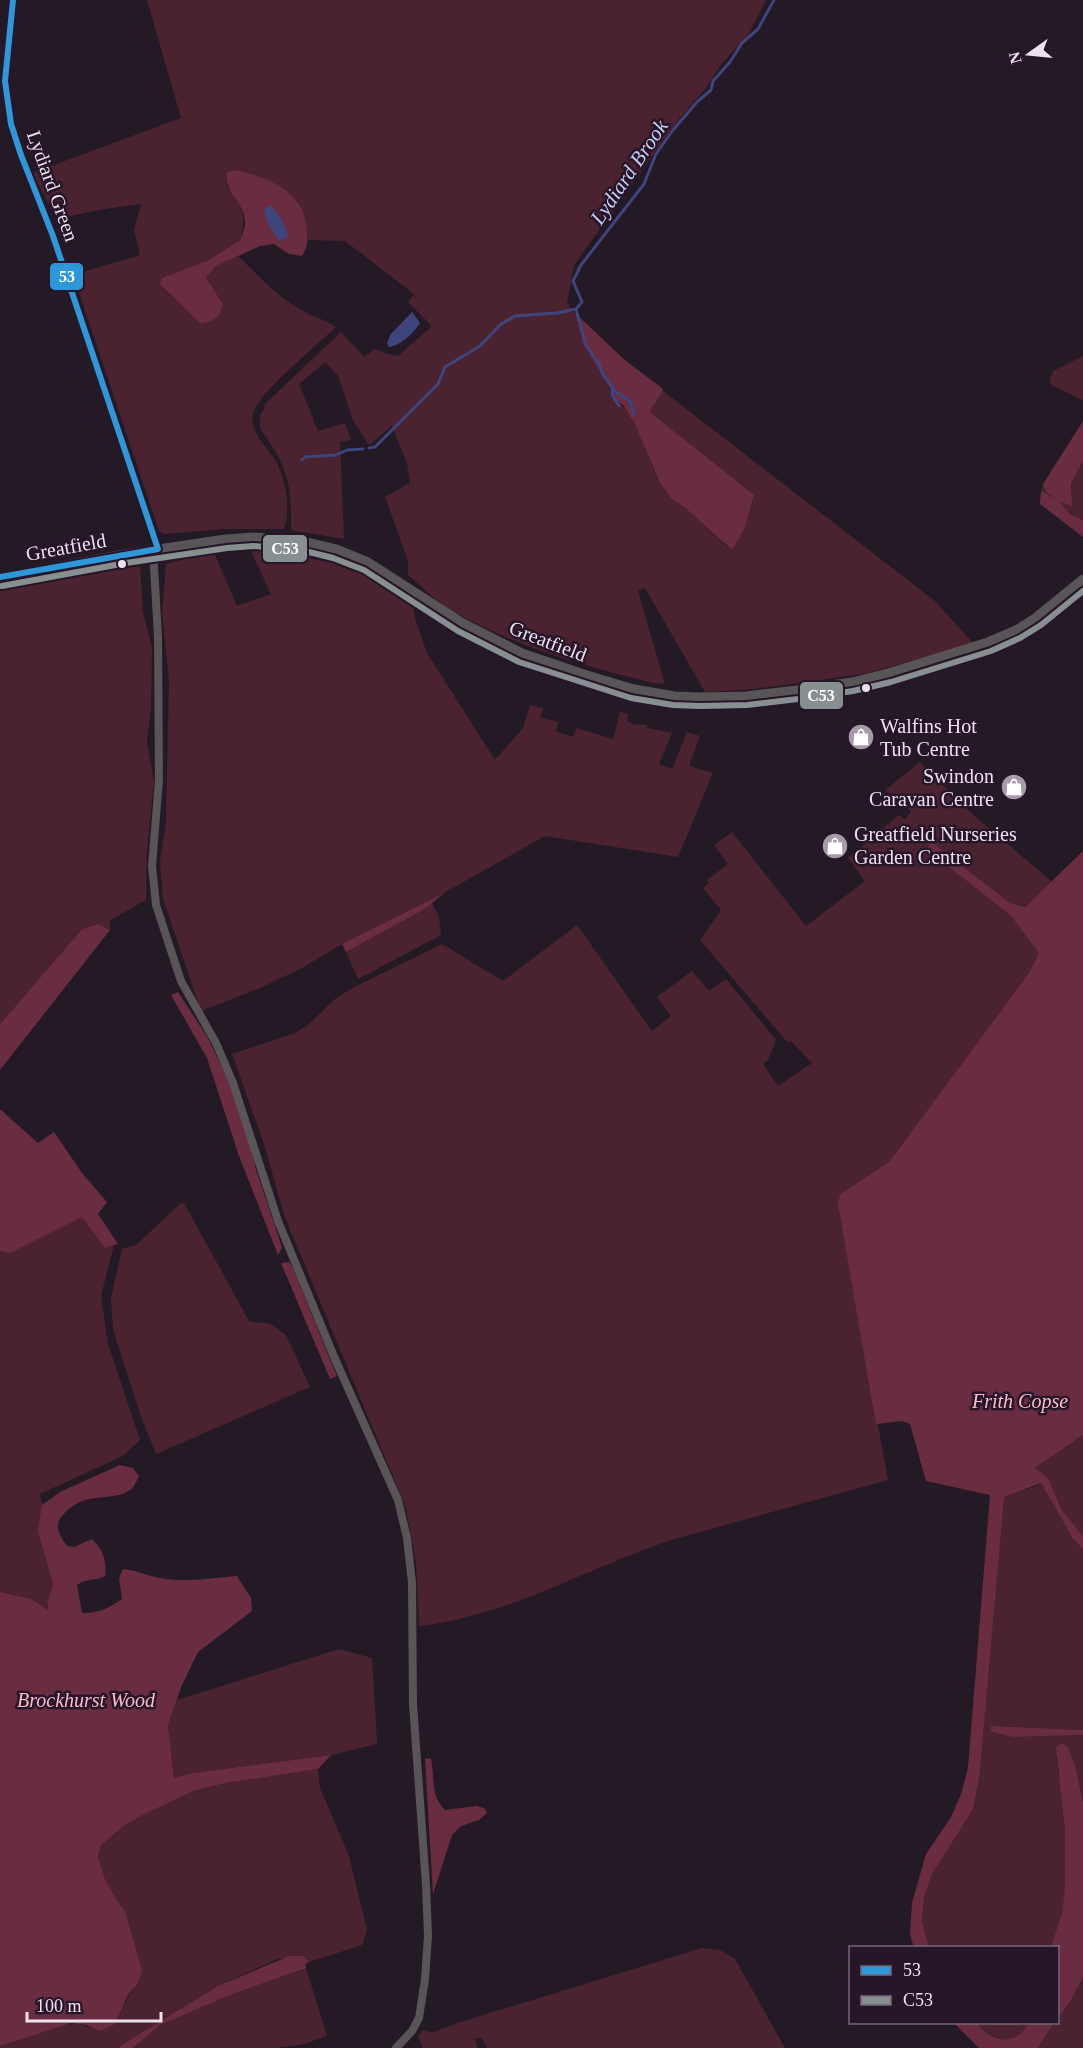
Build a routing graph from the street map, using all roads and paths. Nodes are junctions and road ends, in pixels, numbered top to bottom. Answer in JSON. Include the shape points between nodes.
{"nodes":[{"id":1,"x":13,"y":0,"type":"edge"},
{"id":2,"x":155,"y":550,"type":"junction"},
{"id":3,"x":0,"y":577,"type":"edge"},
{"id":4,"x":1083,"y":579,"type":"edge"},
{"id":5,"x":396,"y":2048,"type":"edge"}],
"edges":[{"from":1,"to":2,"type":"street","name":"Lydiard Green","via":[[5,81],[11,124],[53,236]]},
{"from":2,"to":3,"type":"street","name":"Greatfield"},
{"from":2,"to":4,"type":"street","name":"Greatfield","via":[[253,537],[325,546],[368,562],[463,623],[522,653],[622,686],[690,697],[797,690],[888,673],[1016,630]]},
{"from":2,"to":5,"type":"street","via":[[159,780],[153,866],[156,905],[181,981],[229,1074],[278,1221],[396,1496],[407,1538],[428,1936],[419,2018]]}]}
